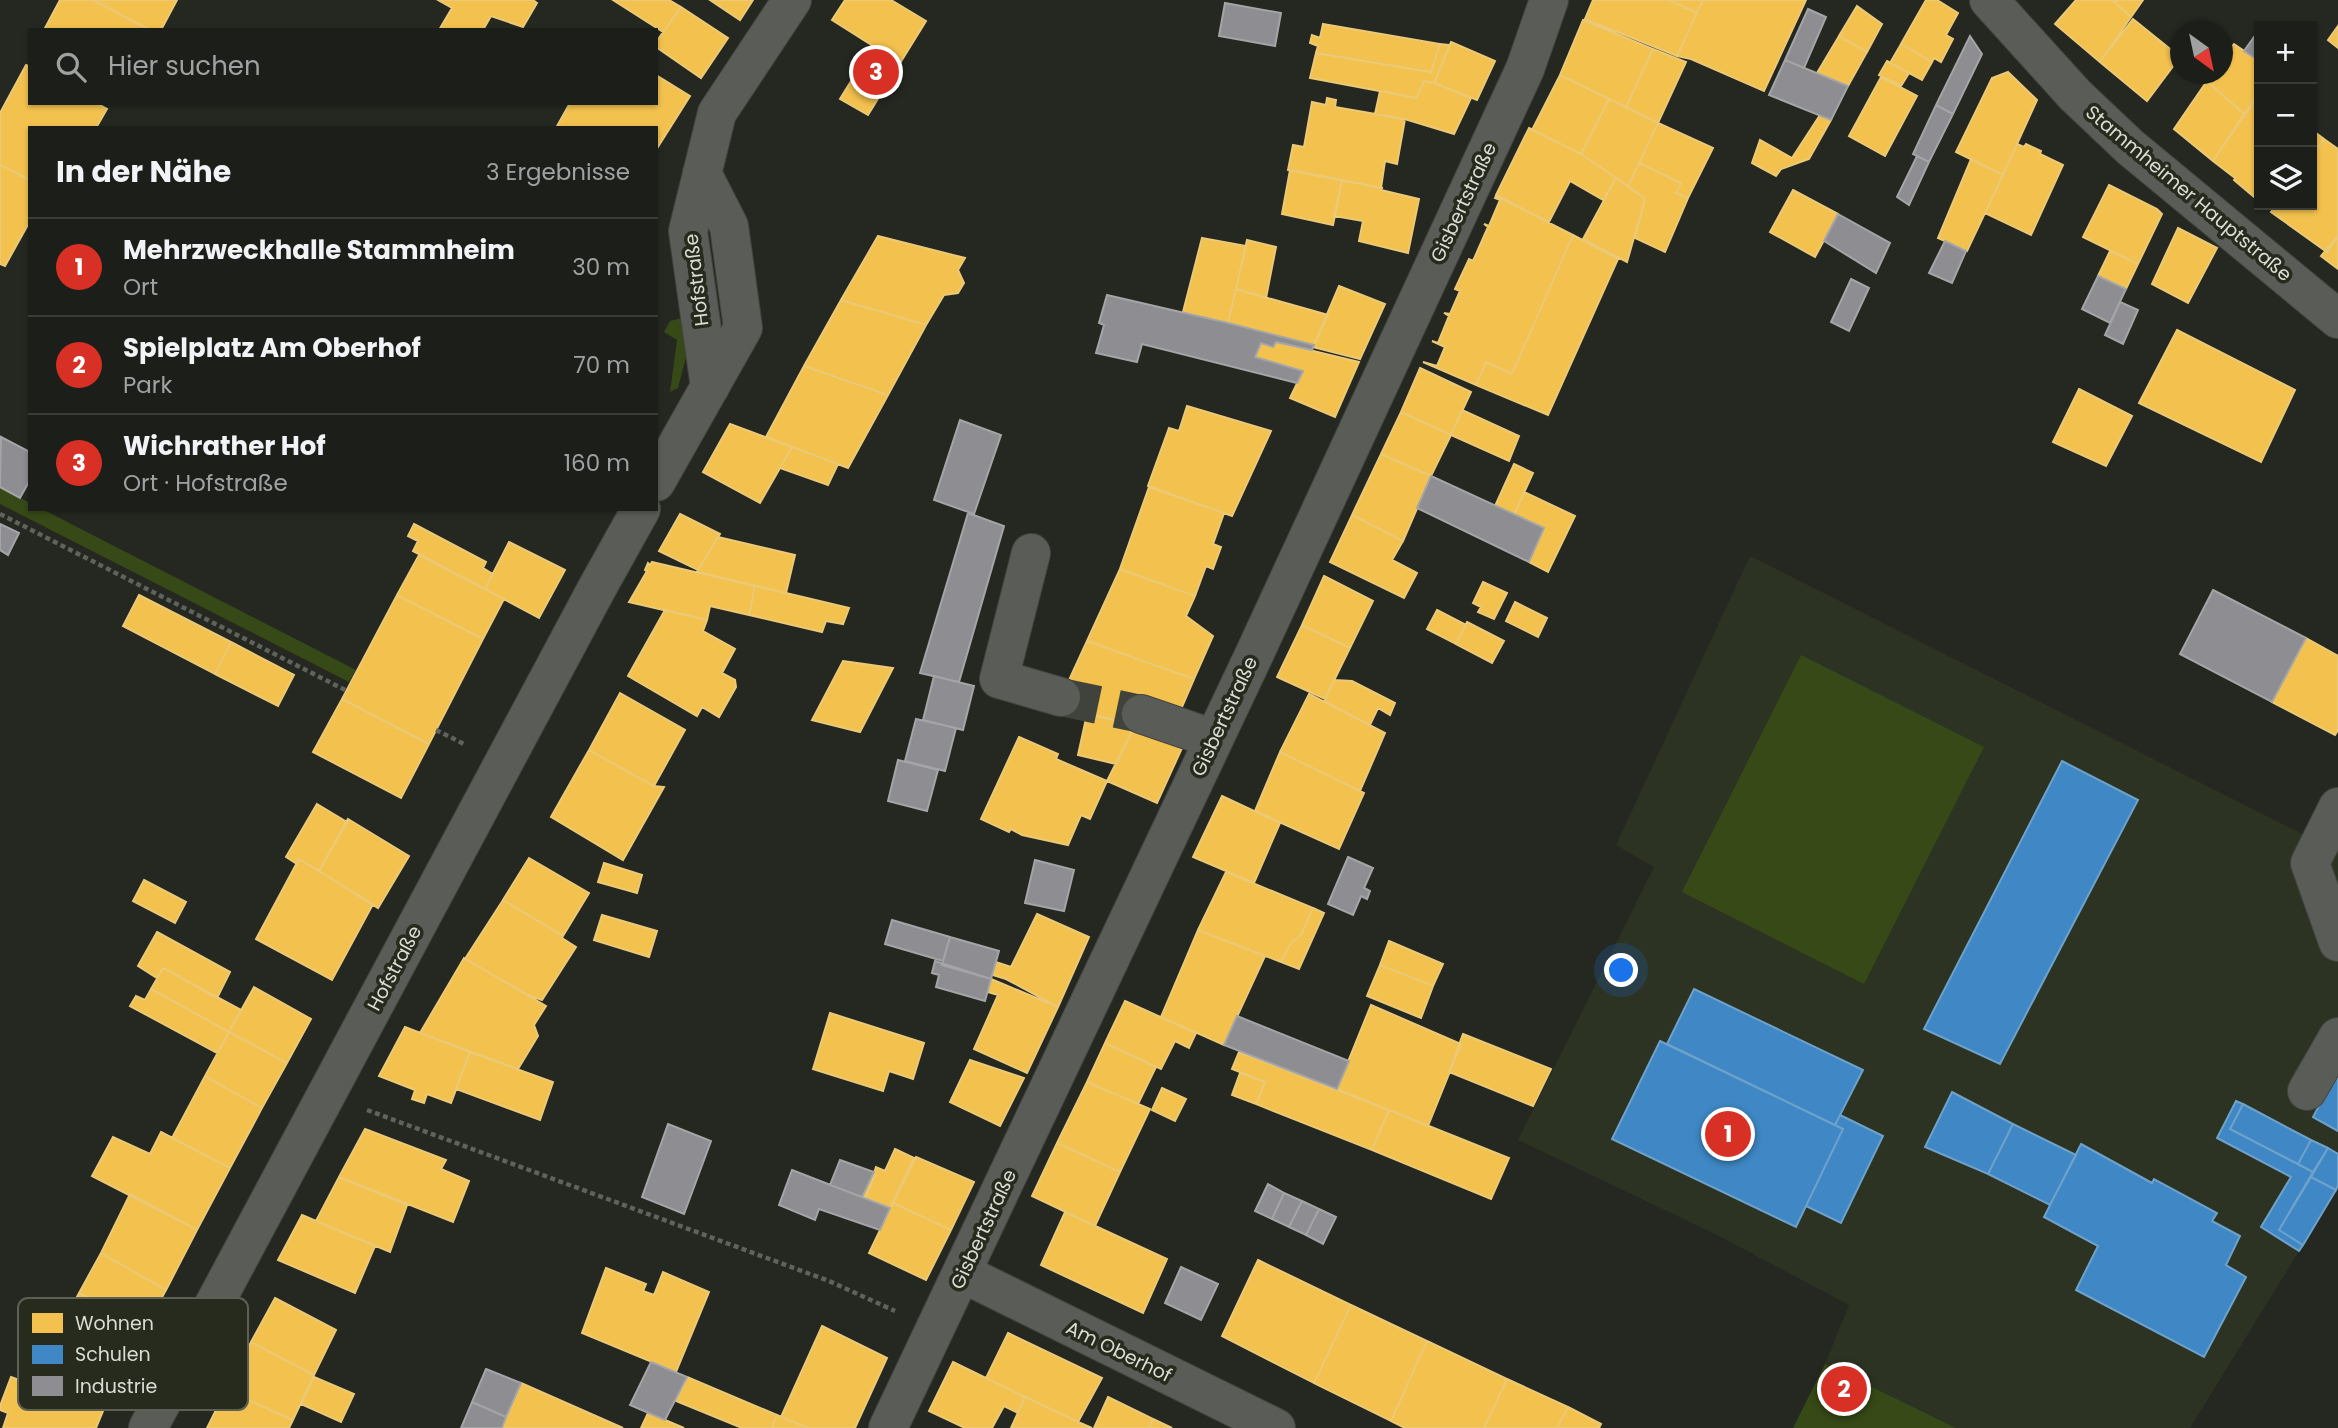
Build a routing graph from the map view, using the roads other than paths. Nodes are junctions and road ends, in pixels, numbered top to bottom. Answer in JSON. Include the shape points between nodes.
{"nodes":[{"id":1,"x":792,"y":0,"type":"edge"},
{"id":2,"x":1549,"y":0,"type":"edge"},
{"id":3,"x":1989,"y":0,"type":"edge"},
{"id":4,"x":2338,"y":318,"type":"edge"},
{"id":5,"x":658,"y":478,"type":"edge"},
{"id":6,"x":640,"y":511,"type":"edge"},
{"id":7,"x":1031,"y":553,"type":"dead end"},
{"id":8,"x":1061,"y":696,"type":"tunnel mouth"},
{"id":9,"x":1141,"y":714,"type":"tunnel mouth"},
{"id":10,"x":1214,"y":740,"type":"junction"},
{"id":11,"x":2336,"y":810,"type":"edge"},
{"id":12,"x":2338,"y":942,"type":"edge"},
{"id":13,"x":2338,"y":1037,"type":"edge"},
{"id":14,"x":2307,"y":1091,"type":"dead end"},
{"id":15,"x":962,"y":1273,"type":"junction"},
{"id":16,"x":217,"y":1298,"type":"edge"},
{"id":17,"x":158,"y":1410,"type":"edge"},
{"id":18,"x":148,"y":1428,"type":"edge"},
{"id":19,"x":888,"y":1428,"type":"edge"},
{"id":20,"x":1276,"y":1428,"type":"edge"}],
"edges":[{"from":1,"to":5,"type":"street","name":"Hofstraße","via":[[717,113],[702,173],[729,226],[743,328]]},
{"from":2,"to":10,"type":"street","name":"Gisbertstraße","via":[[1525,69]]},
{"from":3,"to":4,"type":"street","name":"Stammheimer Hauptstraße","via":[[2075,95],[2130,147]]},
{"from":6,"to":16,"type":"street","name":"Hofstraße"},
{"from":7,"to":8,"type":"street","via":[[999,679]]},
{"from":9,"to":10,"type":"street"},
{"from":10,"to":15,"type":"street","name":"Gisbertstraße"},
{"from":11,"to":12,"type":"street","via":[[2310,863]]},
{"from":13,"to":14,"type":"street"},
{"from":15,"to":19,"type":"street","name":"Gisbertstraße"},
{"from":15,"to":20,"type":"street","name":"Am Oberhof"},
{"from":17,"to":18,"type":"street","name":"Hofstraße"}]}
